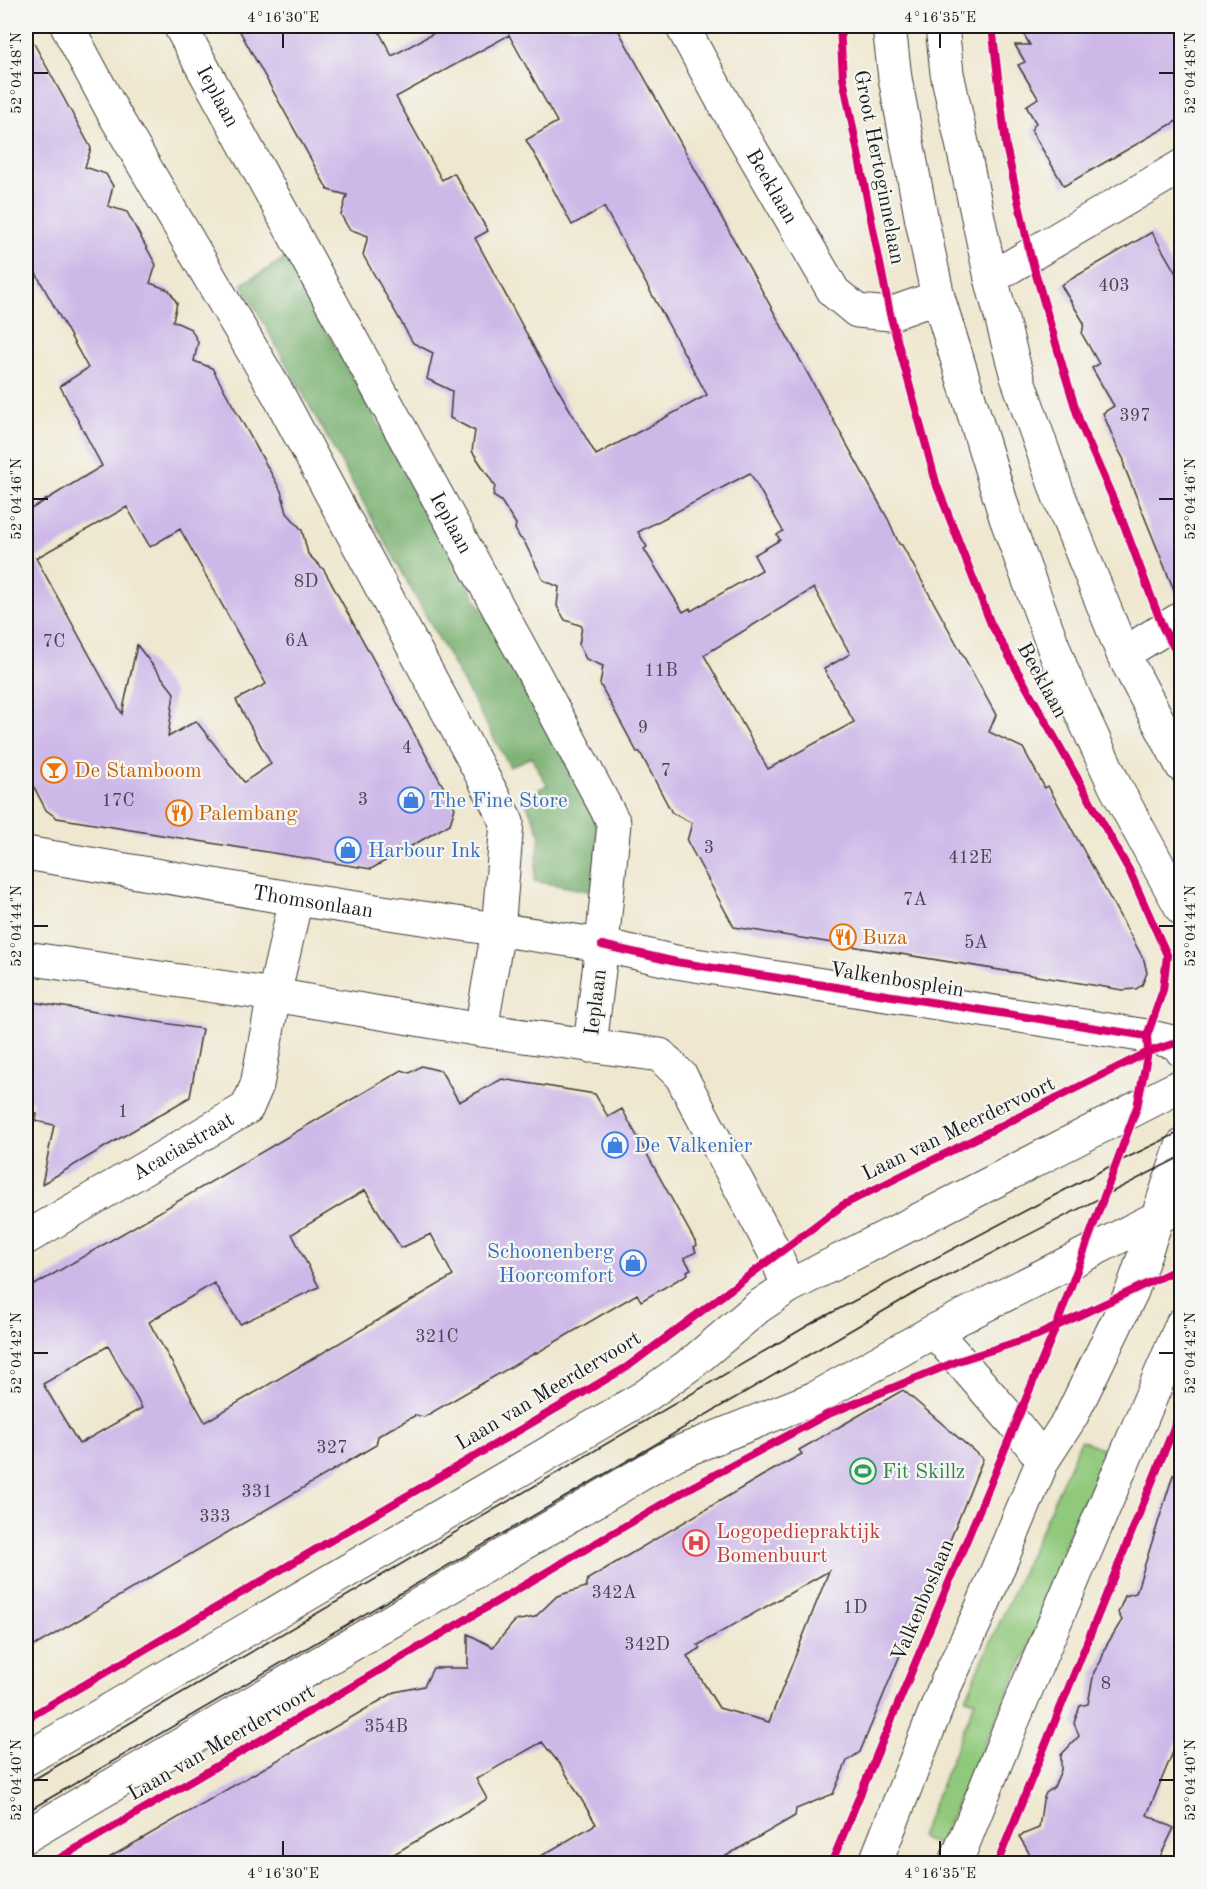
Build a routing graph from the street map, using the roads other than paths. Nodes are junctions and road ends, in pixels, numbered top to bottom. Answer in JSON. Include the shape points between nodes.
{"nodes":[{"id":1,"x":67,"y":26,"type":"edge"},
{"id":2,"x":180,"y":26,"type":"edge"},
{"id":3,"x":682,"y":26,"type":"edge"},
{"id":4,"x":890,"y":26,"type":"edge"},
{"id":5,"x":942,"y":26,"type":"edge"},
{"id":6,"x":1182,"y":166,"type":"edge"},
{"id":7,"x":990,"y":278,"type":"junction"},
{"id":8,"x":938,"y":297,"type":"junction"},
{"id":9,"x":1182,"y":618,"type":"edge"},
{"id":10,"x":1123,"y":654,"type":"junction"},
{"id":11,"x":1182,"y":766,"type":"edge"},
{"id":12,"x":26,"y":853,"type":"edge"},
{"id":13,"x":296,"y":899,"type":"junction"},
{"id":14,"x":1182,"y":909,"type":"edge"},
{"id":15,"x":498,"y":930,"type":"junction"},
{"id":16,"x":602,"y":945,"type":"junction"},
{"id":17,"x":26,"y":958,"type":"edge"},
{"id":18,"x":274,"y":995,"type":"junction"},
{"id":19,"x":482,"y":1030,"type":"junction"},
{"id":20,"x":590,"y":1046,"type":"junction"},
{"id":21,"x":1182,"y":1051,"type":"edge"},
{"id":22,"x":1182,"y":1085,"type":"edge"},
{"id":23,"x":1182,"y":1146,"type":"edge"},
{"id":24,"x":1169,"y":1212,"type":"edge"},
{"id":25,"x":26,"y":1238,"type":"edge"},
{"id":26,"x":788,"y":1287,"type":"junction"},
{"id":27,"x":1182,"y":1324,"type":"edge"},
{"id":28,"x":934,"y":1330,"type":"junction"},
{"id":29,"x":1043,"y":1460,"type":"junction"},
{"id":30,"x":26,"y":1759,"type":"edge"},
{"id":31,"x":26,"y":1836,"type":"edge"},
{"id":32,"x":875,"y":1863,"type":"edge"},
{"id":33,"x":955,"y":1863,"type":"edge"}],
"edges":[{"from":1,"to":15,"type":"street","via":[[278,394],[507,822]]},
{"from":2,"to":16,"type":"street","name":"Ieplaan","via":[[614,823]]},
{"from":3,"to":8,"type":"street","name":"Beeklaan","via":[[834,292],[856,311],[890,314]]},
{"from":4,"to":8,"type":"street","name":"Groot Hertoginnelaan","via":[[897,89]]},
{"from":5,"to":7,"type":"street","via":[[947,73]]},
{"from":6,"to":7,"type":"street"},
{"from":7,"to":10,"type":"street","via":[[1017,377],[1058,494]]},
{"from":8,"to":14,"type":"street","name":"Beeklaan","via":[[1006,518],[1063,674],[1115,786]]},
{"from":9,"to":10,"type":"street"},
{"from":10,"to":11,"type":"street"},
{"from":12,"to":13,"type":"street","name":"Thomsonlaan"},
{"from":13,"to":15,"type":"street","name":"Thomsonlaan"},
{"from":13,"to":18,"type":"street","name":"Acaciastraat"},
{"from":15,"to":16,"type":"street","name":"Thomsonlaan"},
{"from":15,"to":19,"type":"street"},
{"from":16,"to":20,"type":"street","name":"Ieplaan"},
{"from":16,"to":21,"type":"street","name":"Valkenbosplein","via":[[676,962],[1147,1036],[1177,1043]]},
{"from":17,"to":18,"type":"street"},
{"from":18,"to":19,"type":"street"},
{"from":18,"to":25,"type":"street","name":"Acaciastraat","via":[[257,1085],[247,1108]]},
{"from":19,"to":20,"type":"street"},
{"from":20,"to":26,"type":"street","via":[[660,1055],[681,1076],[776,1255]]},
{"from":22,"to":26,"type":"street"},
{"from":23,"to":24,"type":"street"},
{"from":24,"to":28,"type":"street","name":"Laan van Meerdervoort"},
{"from":24,"to":29,"type":"street","via":[[1071,1417]]},
{"from":26,"to":30,"type":"street","via":[[644,1397]]},
{"from":27,"to":33,"type":"street"},
{"from":28,"to":29,"type":"street"},
{"from":28,"to":31,"type":"street","name":"Laan van Meerdervoort","via":[[815,1398],[675,1454]]},
{"from":29,"to":32,"type":"street","via":[[946,1684]]}]}
